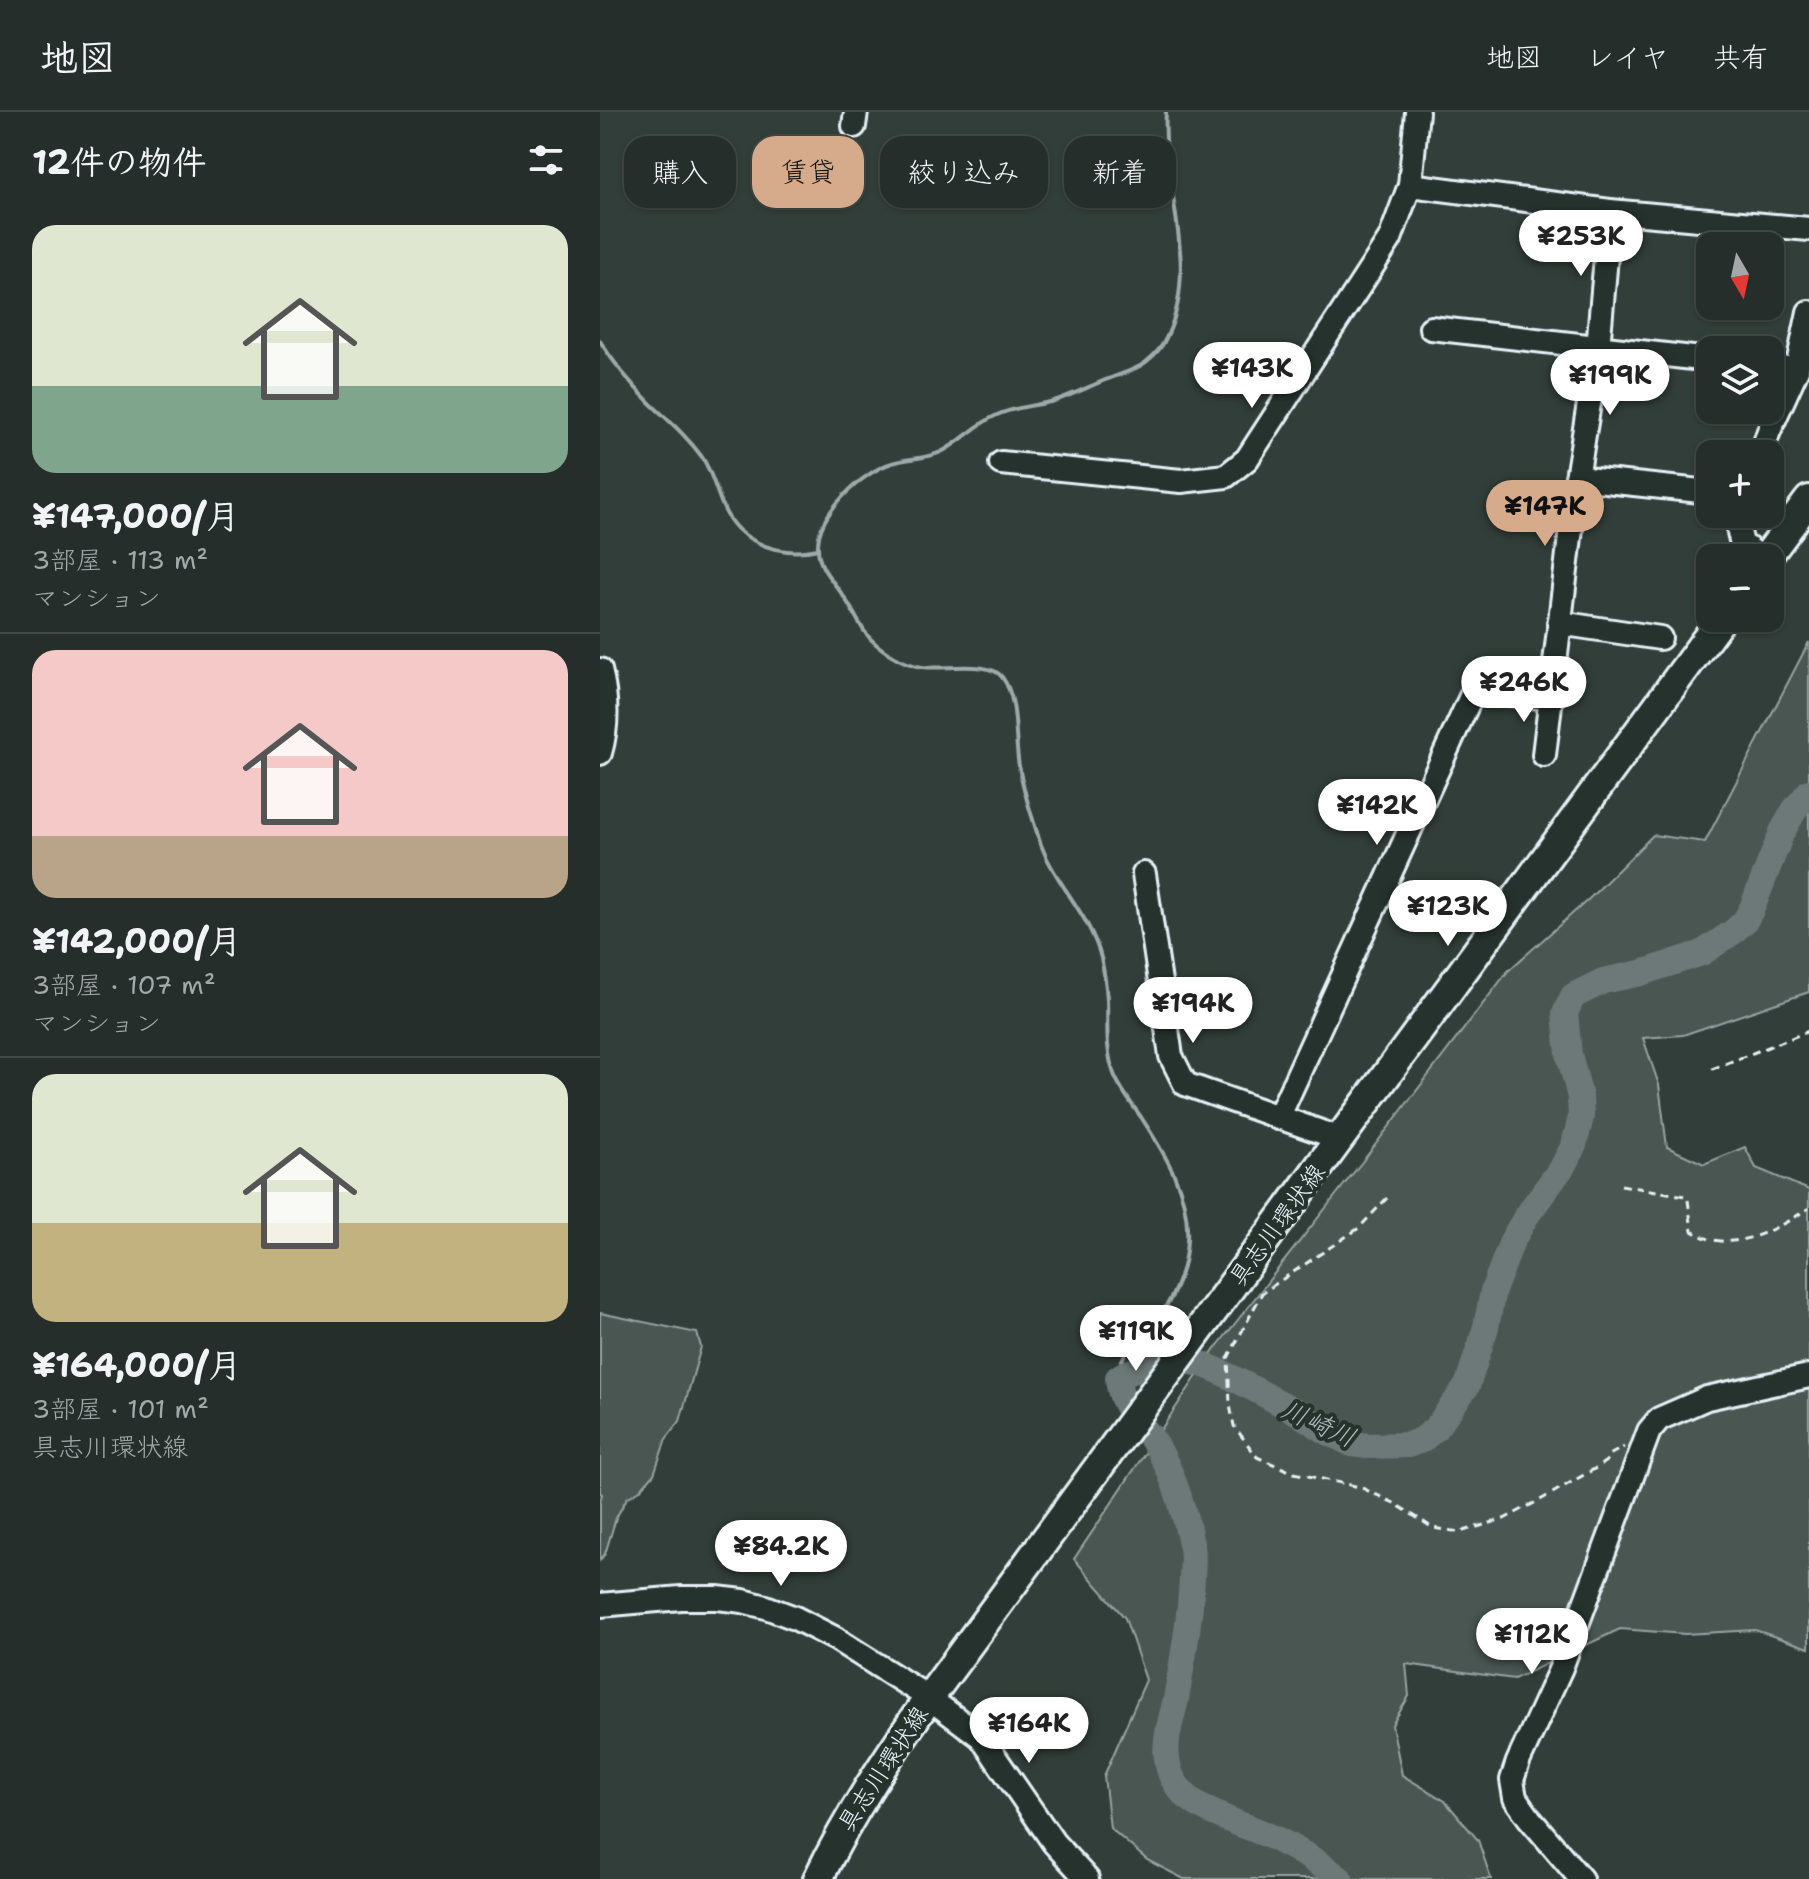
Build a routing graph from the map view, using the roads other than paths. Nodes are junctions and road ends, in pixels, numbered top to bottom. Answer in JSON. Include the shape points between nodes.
{"nodes":[{"id":1,"x":1417,"y":112,"type":"edge"},
{"id":2,"x":1410,"y":185,"type":"junction"},
{"id":3,"x":1610,"y":211,"type":"junction"},
{"id":4,"x":1809,"y":229,"type":"edge"},
{"id":5,"x":1809,"y":312,"type":"edge"},
{"id":6,"x":1431,"y":328,"type":"dead end"},
{"id":7,"x":1598,"y":348,"type":"junction"},
{"id":8,"x":1696,"y":358,"type":"edge"},
{"id":9,"x":1784,"y":368,"type":"edge"},
{"id":10,"x":1797,"y":369,"type":"junction"},
{"id":11,"x":1766,"y":440,"type":"edge"},
{"id":12,"x":1001,"y":463,"type":"dead end"},
{"id":13,"x":1577,"y":478,"type":"junction"},
{"id":14,"x":1696,"y":491,"type":"edge"},
{"id":15,"x":1809,"y":500,"type":"edge"},
{"id":16,"x":1775,"y":544,"type":"edge"},
{"id":17,"x":1559,"y":623,"type":"junction"},
{"id":18,"x":1712,"y":632,"type":"edge"},
{"id":19,"x":1660,"y":638,"type":"dead end"},
{"id":20,"x":600,"y":670,"type":"edge"},
{"id":21,"x":1549,"y":698,"type":"junction"},
{"id":22,"x":600,"y":753,"type":"edge"},
{"id":23,"x":1544,"y":755,"type":"dead end"},
{"id":24,"x":1144,"y":874,"type":"dead end"},
{"id":25,"x":1278,"y":1118,"type":"junction"},
{"id":26,"x":1341,"y":1139,"type":"junction"},
{"id":27,"x":1809,"y":1376,"type":"edge"},
{"id":28,"x":600,"y":1605,"type":"edge"},
{"id":29,"x":929,"y":1698,"type":"junction"},
{"id":30,"x":818,"y":1879,"type":"edge"},
{"id":31,"x":1087,"y":1879,"type":"edge"},
{"id":32,"x":1581,"y":1879,"type":"edge"}],
"edges":[{"from":1,"to":2,"type":"street"},
{"from":2,"to":3,"type":"street"},
{"from":2,"to":12,"type":"street","via":[[1390,239],[1247,459],[1226,476],[1181,481]]},
{"from":3,"to":4,"type":"street"},
{"from":3,"to":7,"type":"street"},
{"from":5,"to":10,"type":"street"},
{"from":6,"to":7,"type":"street"},
{"from":7,"to":8,"type":"street"},
{"from":7,"to":13,"type":"street"},
{"from":9,"to":10,"type":"street"},
{"from":10,"to":11,"type":"street"},
{"from":13,"to":14,"type":"street"},
{"from":13,"to":17,"type":"street"},
{"from":15,"to":16,"type":"main road"},
{"from":17,"to":19,"type":"street"},
{"from":17,"to":21,"type":"street"},
{"from":18,"to":26,"type":"main road","name":"具志川環状線"},
{"from":20,"to":22,"type":"street","via":[[606,734]]},
{"from":21,"to":23,"type":"street"},
{"from":21,"to":25,"type":"street","via":[[1474,690]]},
{"from":24,"to":25,"type":"street","via":[[1171,1056],[1185,1084]]},
{"from":25,"to":26,"type":"street"},
{"from":26,"to":29,"type":"main road","name":"具志川環状線"},
{"from":27,"to":32,"type":"street","via":[[1688,1405],[1659,1419],[1643,1444],[1561,1668],[1512,1780],[1515,1798]]},
{"from":28,"to":29,"type":"street","via":[[717,1598],[766,1607],[836,1639]]},
{"from":29,"to":30,"type":"main road","name":"具志川環状線","via":[[880,1768]]},
{"from":29,"to":31,"type":"street","via":[[981,1737],[1054,1843]]}]}
